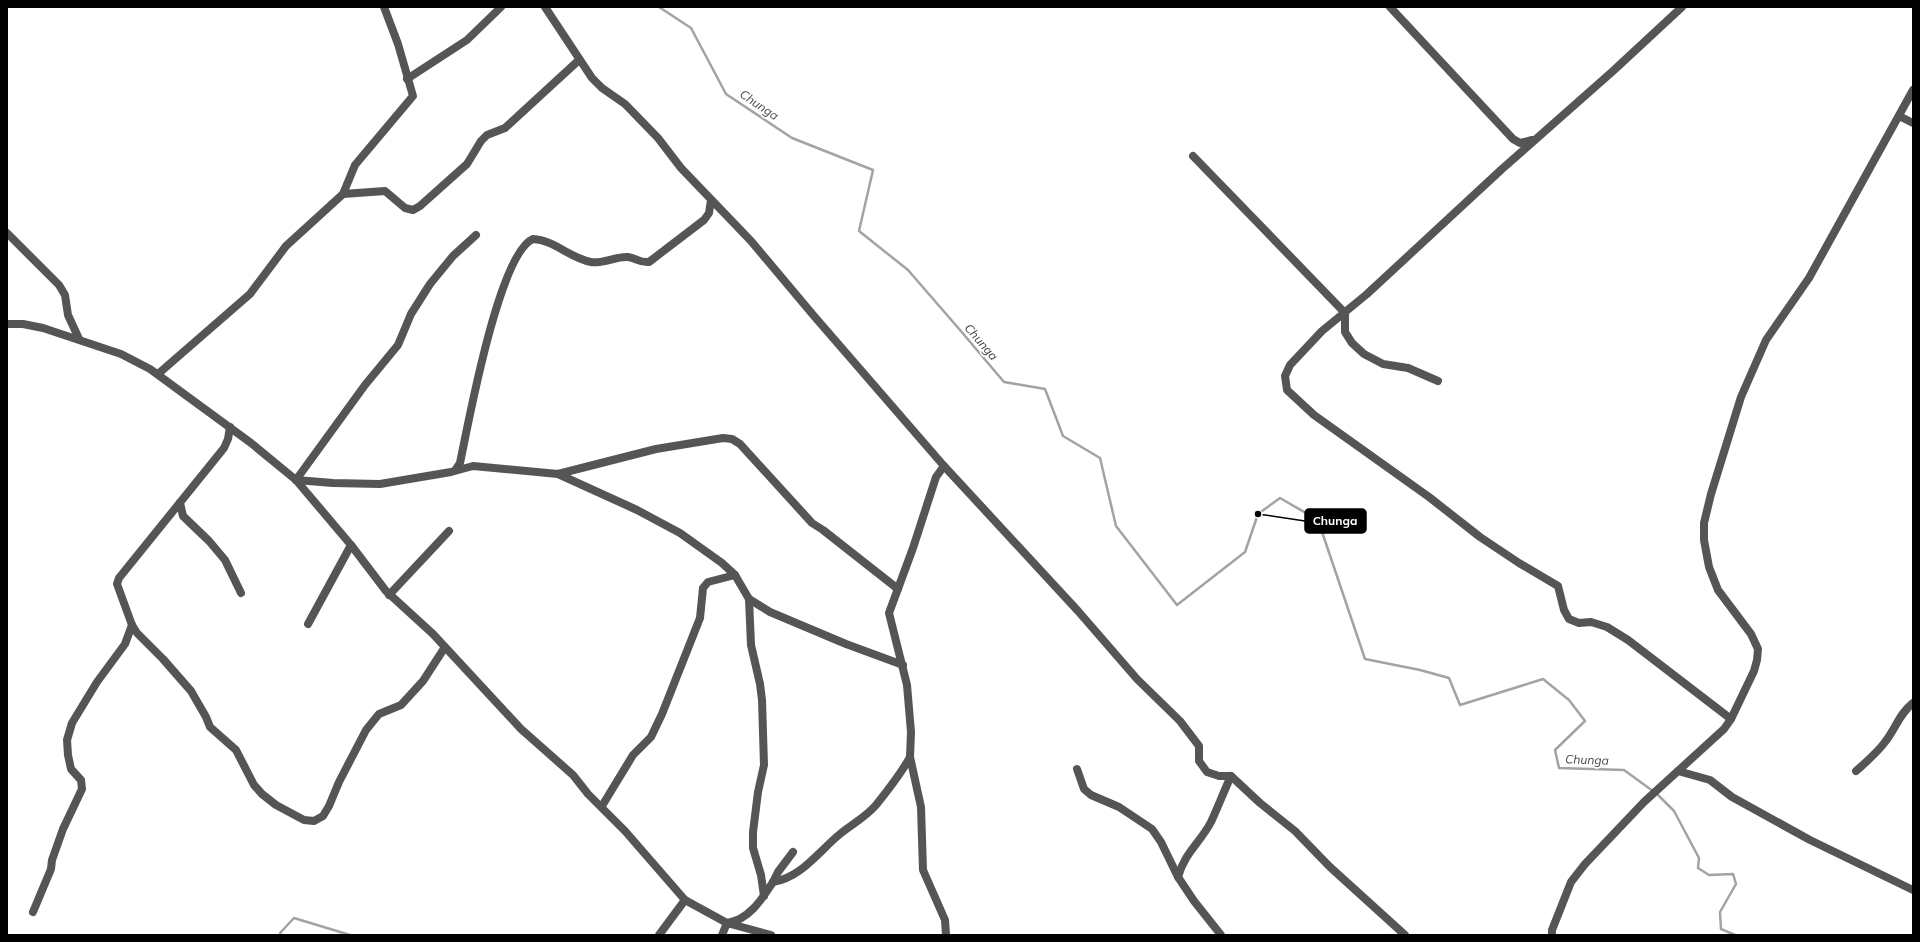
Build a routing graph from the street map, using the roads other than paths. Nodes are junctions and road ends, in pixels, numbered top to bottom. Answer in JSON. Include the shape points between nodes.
{"nodes":[{"id":1,"x":384,"y":7,"type":"edge"},
{"id":2,"x":502,"y":7,"type":"edge"},
{"id":3,"x":545,"y":7,"type":"edge"},
{"id":4,"x":1390,"y":7,"type":"edge"},
{"id":5,"x":1682,"y":7,"type":"edge"},
{"id":6,"x":579,"y":60,"type":"junction"},
{"id":7,"x":408,"y":79,"type":"junction"},
{"id":8,"x":1913,"y":90,"type":"edge"},
{"id":9,"x":1899,"y":116,"type":"junction"},
{"id":10,"x":1913,"y":123,"type":"edge"},
{"id":11,"x":1535,"y":139,"type":"junction"},
{"id":12,"x":1193,"y":156,"type":"dead end"},
{"id":13,"x":343,"y":194,"type":"junction"},
{"id":14,"x":711,"y":200,"type":"junction"},
{"id":15,"x":7,"y":233,"type":"edge"},
{"id":16,"x":476,"y":235,"type":"dead end"},
{"id":17,"x":1345,"y":313,"type":"junction"},
{"id":18,"x":7,"y":324,"type":"edge"},
{"id":19,"x":79,"y":339,"type":"junction"},
{"id":20,"x":158,"y":374,"type":"junction"},
{"id":21,"x":1438,"y":381,"type":"dead end"},
{"id":22,"x":230,"y":427,"type":"junction"},
{"id":23,"x":944,"y":466,"type":"junction"},
{"id":24,"x":456,"y":470,"type":"junction"},
{"id":25,"x":558,"y":474,"type":"junction"},
{"id":26,"x":296,"y":480,"type":"junction"},
{"id":27,"x":180,"y":503,"type":"junction"},
{"id":28,"x":449,"y":531,"type":"dead end"},
{"id":29,"x":351,"y":545,"type":"junction"},
{"id":30,"x":735,"y":575,"type":"junction"},
{"id":31,"x":898,"y":589,"type":"junction"},
{"id":32,"x":241,"y":593,"type":"dead end"},
{"id":33,"x":389,"y":595,"type":"junction"},
{"id":34,"x":749,"y":599,"type":"junction"},
{"id":35,"x":308,"y":624,"type":"dead end"},
{"id":36,"x":132,"y":626,"type":"junction"},
{"id":37,"x":445,"y":647,"type":"junction"},
{"id":38,"x":903,"y":664,"type":"junction"},
{"id":39,"x":1913,"y":703,"type":"edge"},
{"id":40,"x":1731,"y":720,"type":"junction"},
{"id":41,"x":910,"y":757,"type":"junction"},
{"id":42,"x":1077,"y":769,"type":"dead end"},
{"id":43,"x":1678,"y":771,"type":"junction"},
{"id":44,"x":1856,"y":771,"type":"dead end"},
{"id":45,"x":1231,"y":776,"type":"junction"},
{"id":46,"x":602,"y":806,"type":"junction"},
{"id":47,"x":793,"y":852,"type":"dead end"},
{"id":48,"x":1178,"y":877,"type":"junction"},
{"id":49,"x":773,"y":882,"type":"junction"},
{"id":50,"x":1913,"y":890,"type":"edge"},
{"id":51,"x":764,"y":896,"type":"junction"},
{"id":52,"x":685,"y":900,"type":"junction"},
{"id":53,"x":33,"y":912,"type":"dead end"},
{"id":54,"x":727,"y":922,"type":"junction"},
{"id":55,"x":659,"y":935,"type":"edge"},
{"id":56,"x":722,"y":935,"type":"edge"},
{"id":57,"x":771,"y":935,"type":"edge"},
{"id":58,"x":946,"y":935,"type":"edge"},
{"id":59,"x":1221,"y":935,"type":"edge"},
{"id":60,"x":1405,"y":935,"type":"edge"},
{"id":61,"x":1552,"y":935,"type":"edge"}],
"edges":[{"from":1,"to":7,"type":"street"},
{"from":2,"to":7,"type":"street","via":[[467,40]]},
{"from":3,"to":6,"type":"street"},
{"from":4,"to":11,"type":"street","via":[[1513,139],[1524,143]]},
{"from":5,"to":11,"type":"street"},
{"from":6,"to":13,"type":"street","via":[[504,128],[487,135],[467,164],[413,210],[405,208],[386,192]]},
{"from":6,"to":14,"type":"street","via":[[592,78],[625,104],[658,138]]},
{"from":7,"to":13,"type":"street","via":[[413,96],[355,165]]},
{"from":8,"to":9,"type":"street"},
{"from":9,"to":10,"type":"street"},
{"from":9,"to":40,"type":"street","via":[[1809,278],[1766,340],[1741,397],[1711,494],[1704,524],[1709,567],[1718,590],[1751,634],[1758,649],[1754,670]]},
{"from":11,"to":17,"type":"street"},
{"from":12,"to":17,"type":"street"},
{"from":13,"to":20,"type":"street","via":[[286,246],[250,294]]},
{"from":14,"to":23,"type":"street","via":[[751,241]]},
{"from":14,"to":24,"type":"street","via":[[709,213],[704,220],[649,262],[628,257],[591,262],[541,239],[529,240],[523,247],[496,306],[460,463]]},
{"from":15,"to":19,"type":"street","via":[[59,285],[65,295],[68,315]]},
{"from":16,"to":26,"type":"street","via":[[453,256],[430,284],[411,314],[398,345],[365,385]]},
{"from":17,"to":21,"type":"street","via":[[1345,332],[1364,354],[1383,364],[1408,368]]},
{"from":17,"to":40,"type":"street","via":[[1322,331],[1290,365],[1285,376],[1287,390],[1314,415],[1429,497],[1480,537],[1558,586],[1569,619],[1578,623],[1591,622],[1607,627],[1628,640]]},
{"from":18,"to":19,"type":"street","via":[[43,328]]},
{"from":19,"to":20,"type":"street","via":[[121,354]]},
{"from":20,"to":22,"type":"street"},
{"from":22,"to":26,"type":"street"},
{"from":22,"to":27,"type":"street","via":[[224,448]]},
{"from":23,"to":31,"type":"street","via":[[936,477]]},
{"from":23,"to":45,"type":"street","via":[[1137,679],[1180,721],[1199,746],[1199,761],[1207,772]]},
{"from":24,"to":25,"type":"street","via":[[473,466]]},
{"from":24,"to":26,"type":"street","via":[[380,484]]},
{"from":25,"to":30,"type":"street","via":[[680,533]]},
{"from":25,"to":31,"type":"street","via":[[656,449],[723,438],[732,439],[740,444],[812,523]]},
{"from":26,"to":29,"type":"street"},
{"from":27,"to":32,"type":"street","via":[[183,516],[225,560]]},
{"from":27,"to":36,"type":"street","via":[[119,578],[117,584]]},
{"from":28,"to":33,"type":"street"},
{"from":29,"to":33,"type":"street"},
{"from":29,"to":35,"type":"street"},
{"from":30,"to":34,"type":"street"},
{"from":30,"to":46,"type":"street","via":[[708,582],[703,588],[700,618],[662,714],[651,737],[633,755]]},
{"from":31,"to":38,"type":"street","via":[[889,613]]},
{"from":33,"to":37,"type":"street"},
{"from":34,"to":38,"type":"street","via":[[770,612],[846,644]]},
{"from":34,"to":51,"type":"street","via":[[750,645],[762,700],[764,764],[752,832]]},
{"from":36,"to":37,"type":"street","via":[[191,691],[210,727],[236,750],[254,785],[262,794],[304,820],[314,821],[323,816],[329,806],[366,730],[379,714],[401,705],[423,681]]},
{"from":36,"to":53,"type":"street","via":[[125,644],[97,682],[72,723],[67,740],[68,755],[71,769],[81,780],[82,789],[63,829],[51,869]]},
{"from":37,"to":46,"type":"street","via":[[521,729]]},
{"from":38,"to":41,"type":"street","via":[[910,708]]},
{"from":39,"to":44,"type":"street","via":[[1897,720],[1886,741]]},
{"from":40,"to":43,"type":"street"},
{"from":41,"to":49,"type":"street","via":[[899,775],[867,814],[840,834],[798,872]]},
{"from":41,"to":58,"type":"street","via":[[921,807],[923,870],[945,920]]},
{"from":42,"to":48,"type":"street","via":[[1084,789],[1120,807],[1152,829]]},
{"from":43,"to":50,"type":"street","via":[[1710,780],[1732,797],[1810,840]]},
{"from":43,"to":61,"type":"street","via":[[1650,796],[1571,882]]},
{"from":45,"to":48,"type":"street","via":[[1211,822],[1187,853]]},
{"from":45,"to":60,"type":"street","via":[[1295,831]]},
{"from":46,"to":52,"type":"street"},
{"from":47,"to":49,"type":"street"},
{"from":48,"to":59,"type":"street"},
{"from":49,"to":51,"type":"street"},
{"from":51,"to":54,"type":"street","via":[[738,921]]},
{"from":52,"to":54,"type":"street"},
{"from":52,"to":55,"type":"street"},
{"from":54,"to":56,"type":"street"},
{"from":54,"to":57,"type":"street"}]}
